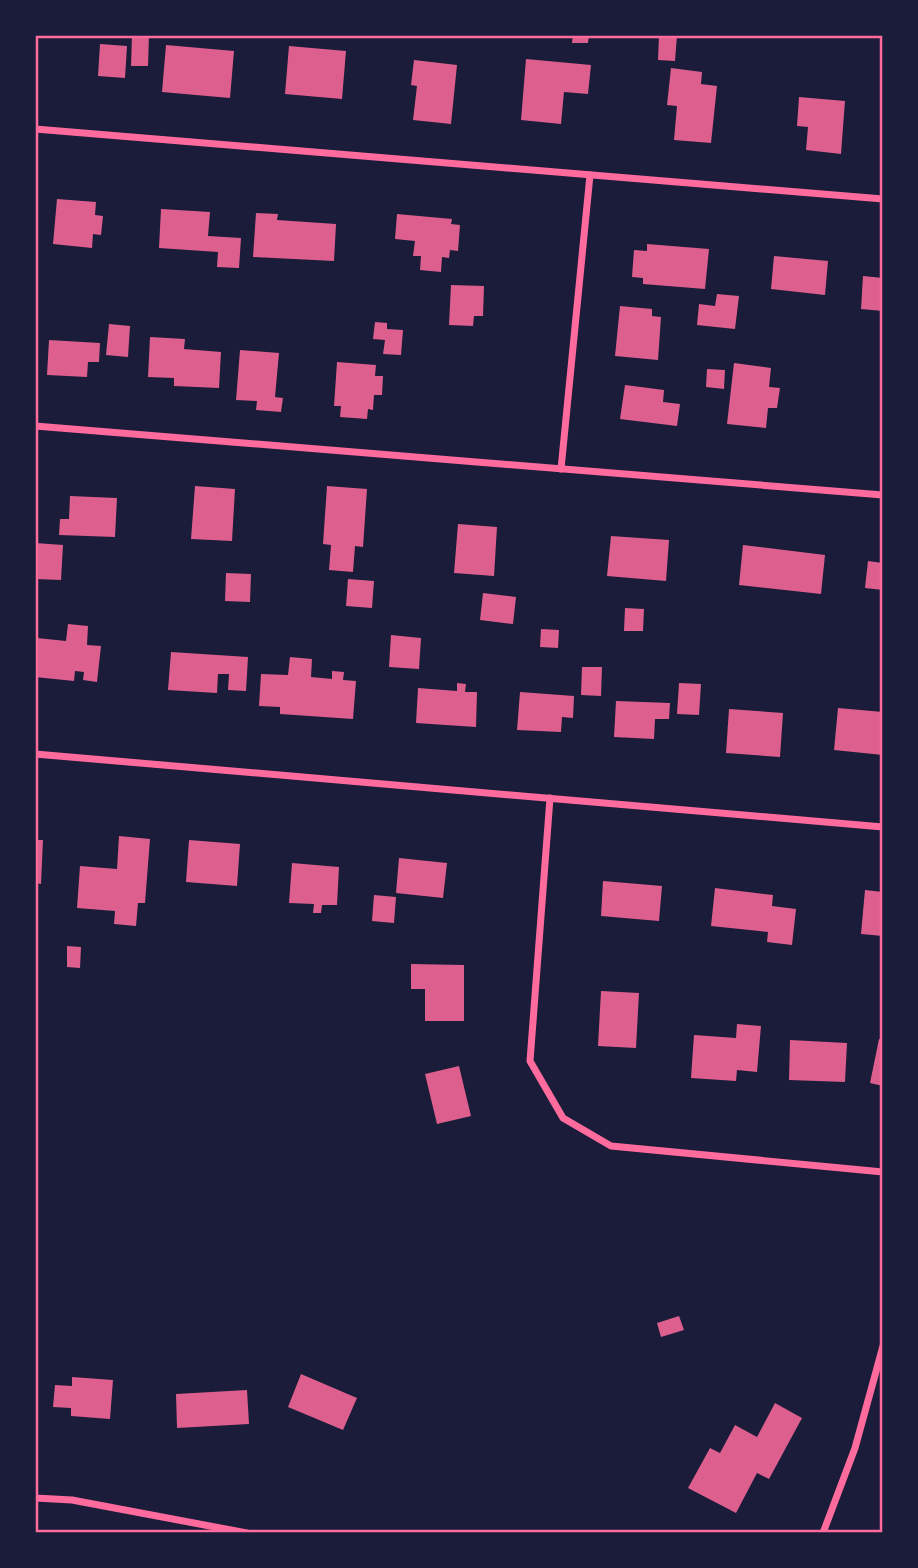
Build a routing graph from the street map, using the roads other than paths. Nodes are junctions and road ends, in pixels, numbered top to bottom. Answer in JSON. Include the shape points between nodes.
{"nodes":[{"id":1,"x":35,"y":130,"type":"edge"},
{"id":2,"x":590,"y":175,"type":"junction"},
{"id":3,"x":883,"y":200,"type":"edge"},
{"id":4,"x":35,"y":426,"type":"edge"},
{"id":5,"x":561,"y":469,"type":"junction"},
{"id":6,"x":883,"y":495,"type":"edge"},
{"id":7,"x":35,"y":754,"type":"edge"},
{"id":8,"x":551,"y":798,"type":"junction"},
{"id":9,"x":883,"y":827,"type":"edge"},
{"id":10,"x":883,"y":1172,"type":"edge"},
{"id":11,"x":883,"y":1346,"type":"edge"},
{"id":12,"x":35,"y":1498,"type":"edge"},
{"id":13,"x":247,"y":1533,"type":"edge"},
{"id":14,"x":823,"y":1533,"type":"edge"}],
"edges":[{"from":1,"to":2,"type":"street"},
{"from":2,"to":3,"type":"street"},
{"from":2,"to":5,"type":"street"},
{"from":4,"to":5,"type":"street"},
{"from":5,"to":6,"type":"street"},
{"from":7,"to":8,"type":"street"},
{"from":8,"to":9,"type":"street"},
{"from":8,"to":10,"type":"street","via":[[530,1061],[563,1118],[611,1146]]},
{"from":11,"to":14,"type":"street","via":[[855,1448]]},
{"from":12,"to":13,"type":"street","via":[[72,1500]]}]}
